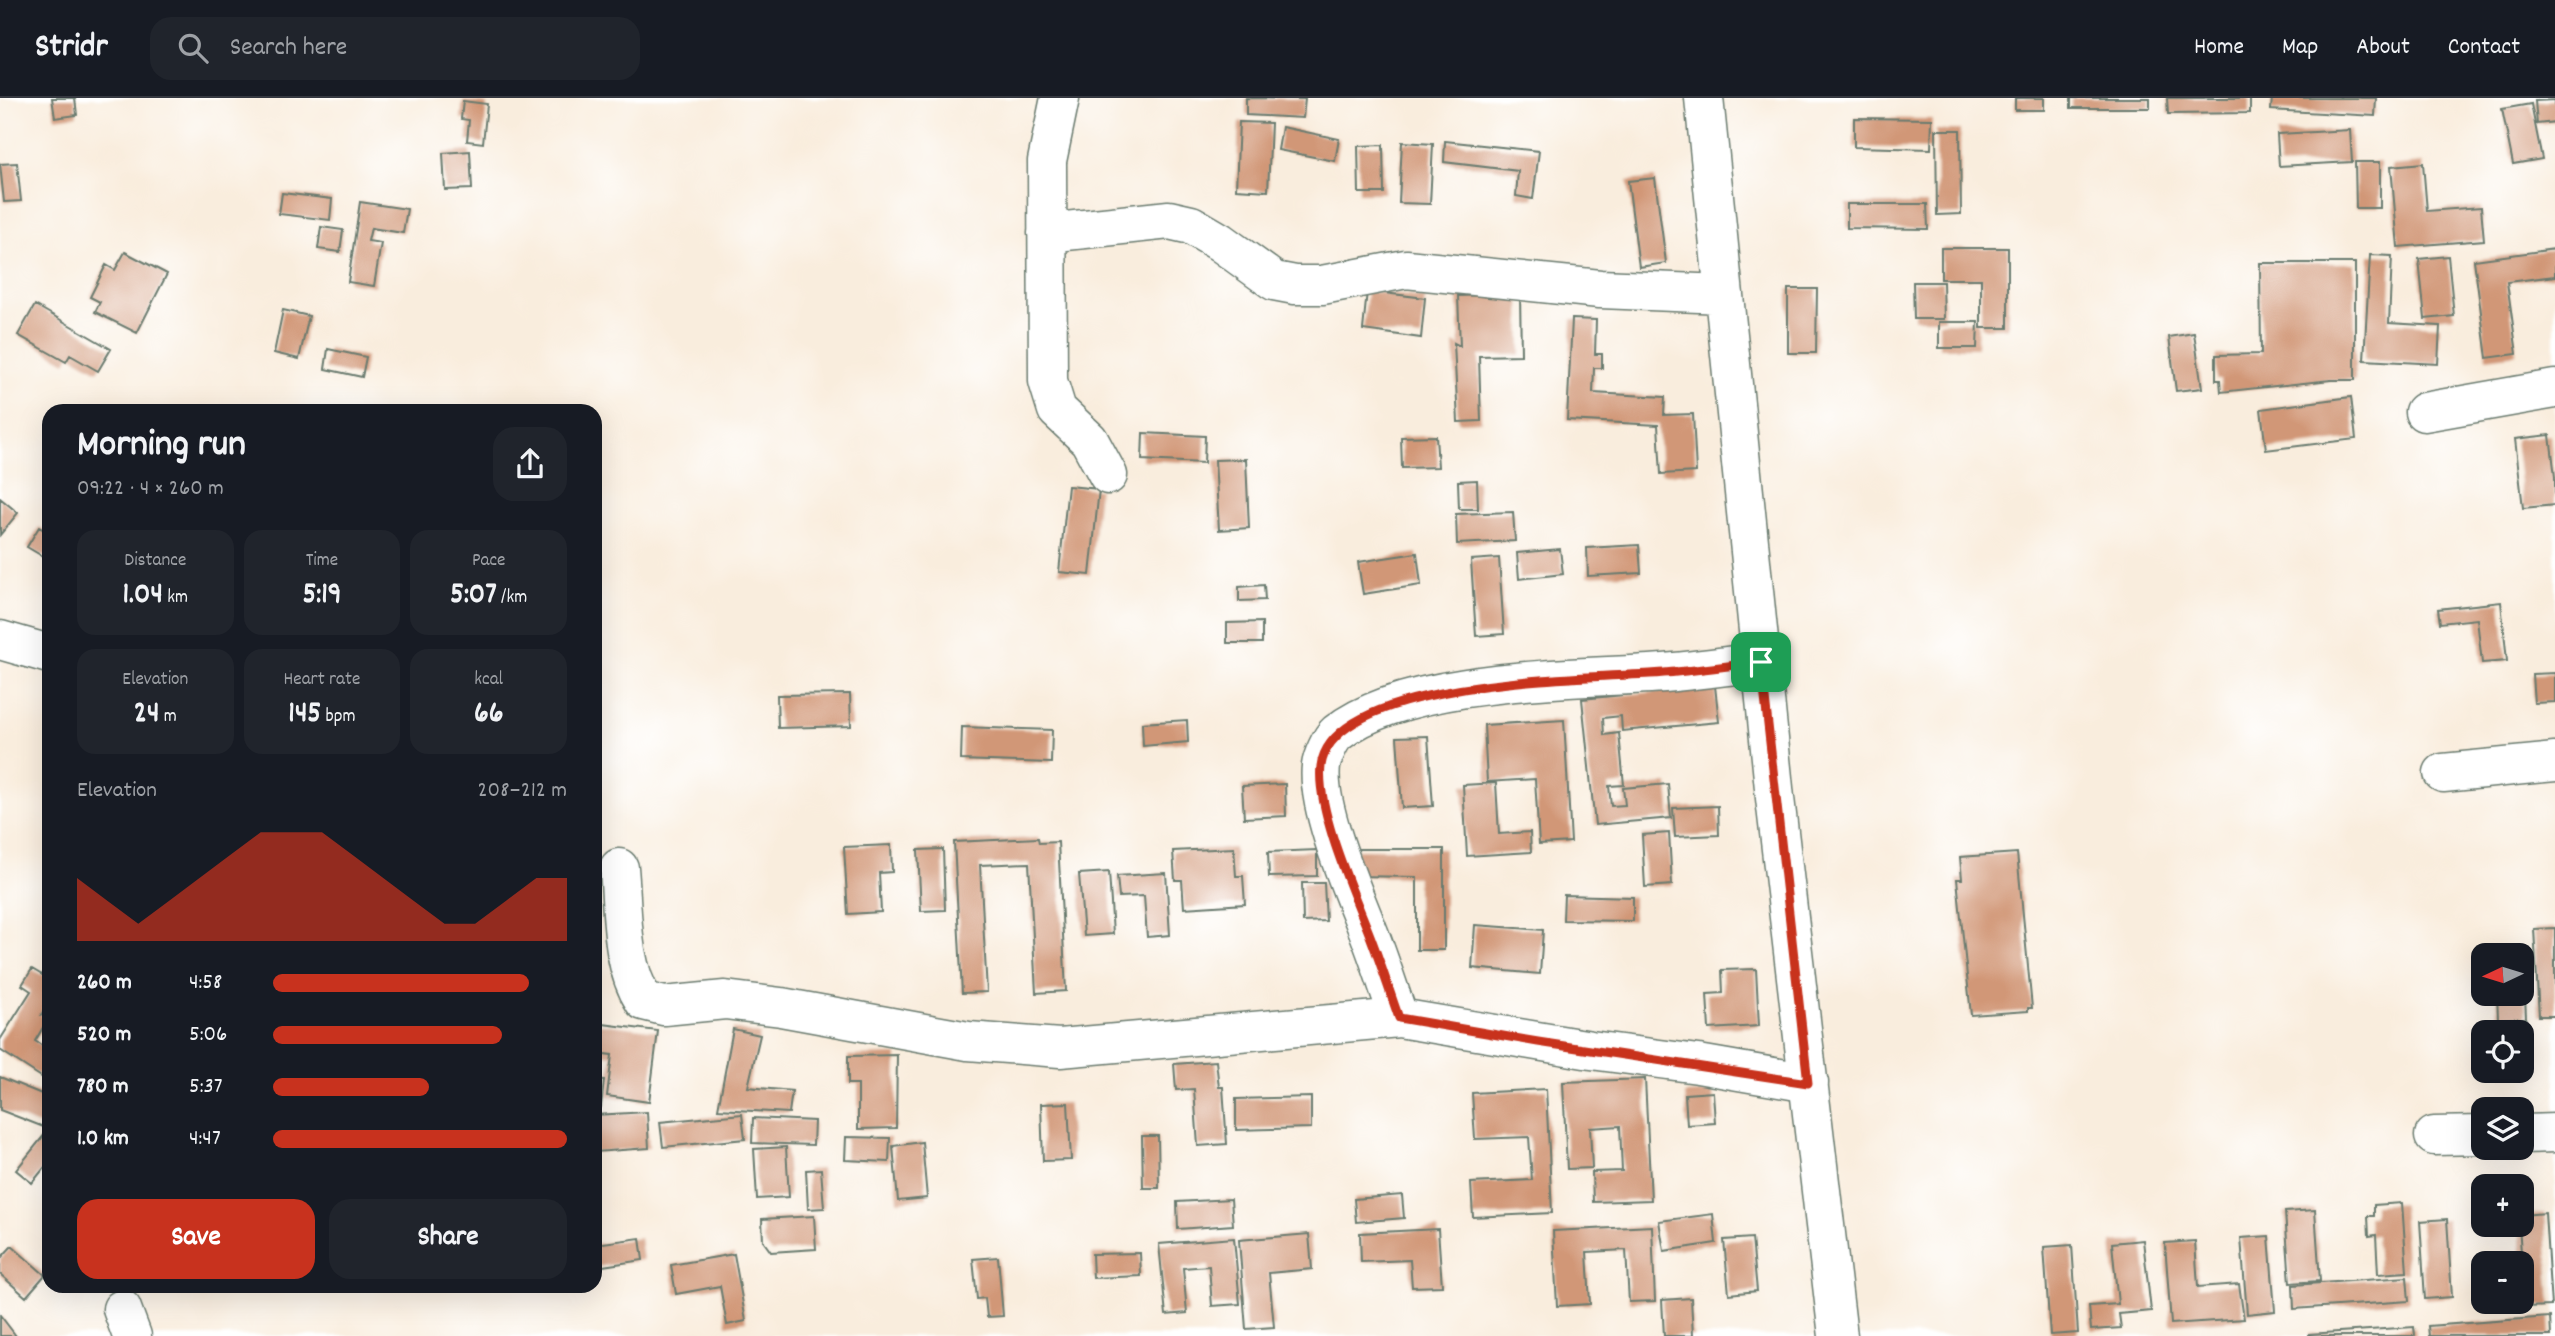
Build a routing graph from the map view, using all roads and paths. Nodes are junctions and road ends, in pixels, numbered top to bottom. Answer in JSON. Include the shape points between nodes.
{"nodes":[{"id":1,"x":1060,"y":98,"type":"edge"},
{"id":2,"x":1704,"y":98,"type":"edge"},
{"id":3,"x":1047,"y":233,"type":"junction"},
{"id":4,"x":1724,"y":294,"type":"junction"},
{"id":5,"x":2555,"y":389,"type":"edge"},
{"id":6,"x":2424,"y":412,"type":"dead end"},
{"id":7,"x":1108,"y":475,"type":"dead end"},
{"id":8,"x":0,"y":640,"type":"edge"},
{"id":9,"x":42,"y":652,"type":"edge"},
{"id":10,"x":1761,"y":662,"type":"junction"},
{"id":11,"x":2555,"y":762,"type":"edge"},
{"id":12,"x":2443,"y":773,"type":"dead end"},
{"id":13,"x":619,"y":869,"type":"dead end"},
{"id":14,"x":1399,"y":1018,"type":"junction"},
{"id":15,"x":1808,"y":1083,"type":"junction"},
{"id":16,"x":2555,"y":1133,"type":"edge"},
{"id":17,"x":2534,"y":1134,"type":"edge"},
{"id":18,"x":2471,"y":1135,"type":"edge"},
{"id":19,"x":2434,"y":1136,"type":"dead end"},
{"id":20,"x":1838,"y":1336,"type":"edge"}],
"edges":[{"from":1,"to":3,"type":"street","via":[[1047,161]]},
{"from":2,"to":4,"type":"street"},
{"from":3,"to":4,"type":"street","via":[[1169,220],[1191,225],[1274,281],[1295,285],[1322,285],[1406,270],[1600,289]]},
{"from":3,"to":7,"type":"street","via":[[1048,381],[1057,410],[1089,440]]},
{"from":4,"to":10,"type":"street"},
{"from":5,"to":6,"type":"street"},
{"from":8,"to":9,"type":"street"},
{"from":10,"to":14,"type":"street","via":[[1474,687],[1373,711],[1334,735],[1321,765],[1322,796]]},
{"from":10,"to":15,"type":"street"},
{"from":11,"to":12,"type":"street"},
{"from":13,"to":14,"type":"street","via":[[627,954],[635,986],[644,1001],[664,1006],[725,1000],[968,1041],[1060,1048]]},
{"from":14,"to":15,"type":"street"},
{"from":15,"to":20,"type":"street"},
{"from":16,"to":17,"type":"street"},
{"from":18,"to":19,"type":"street"}]}
